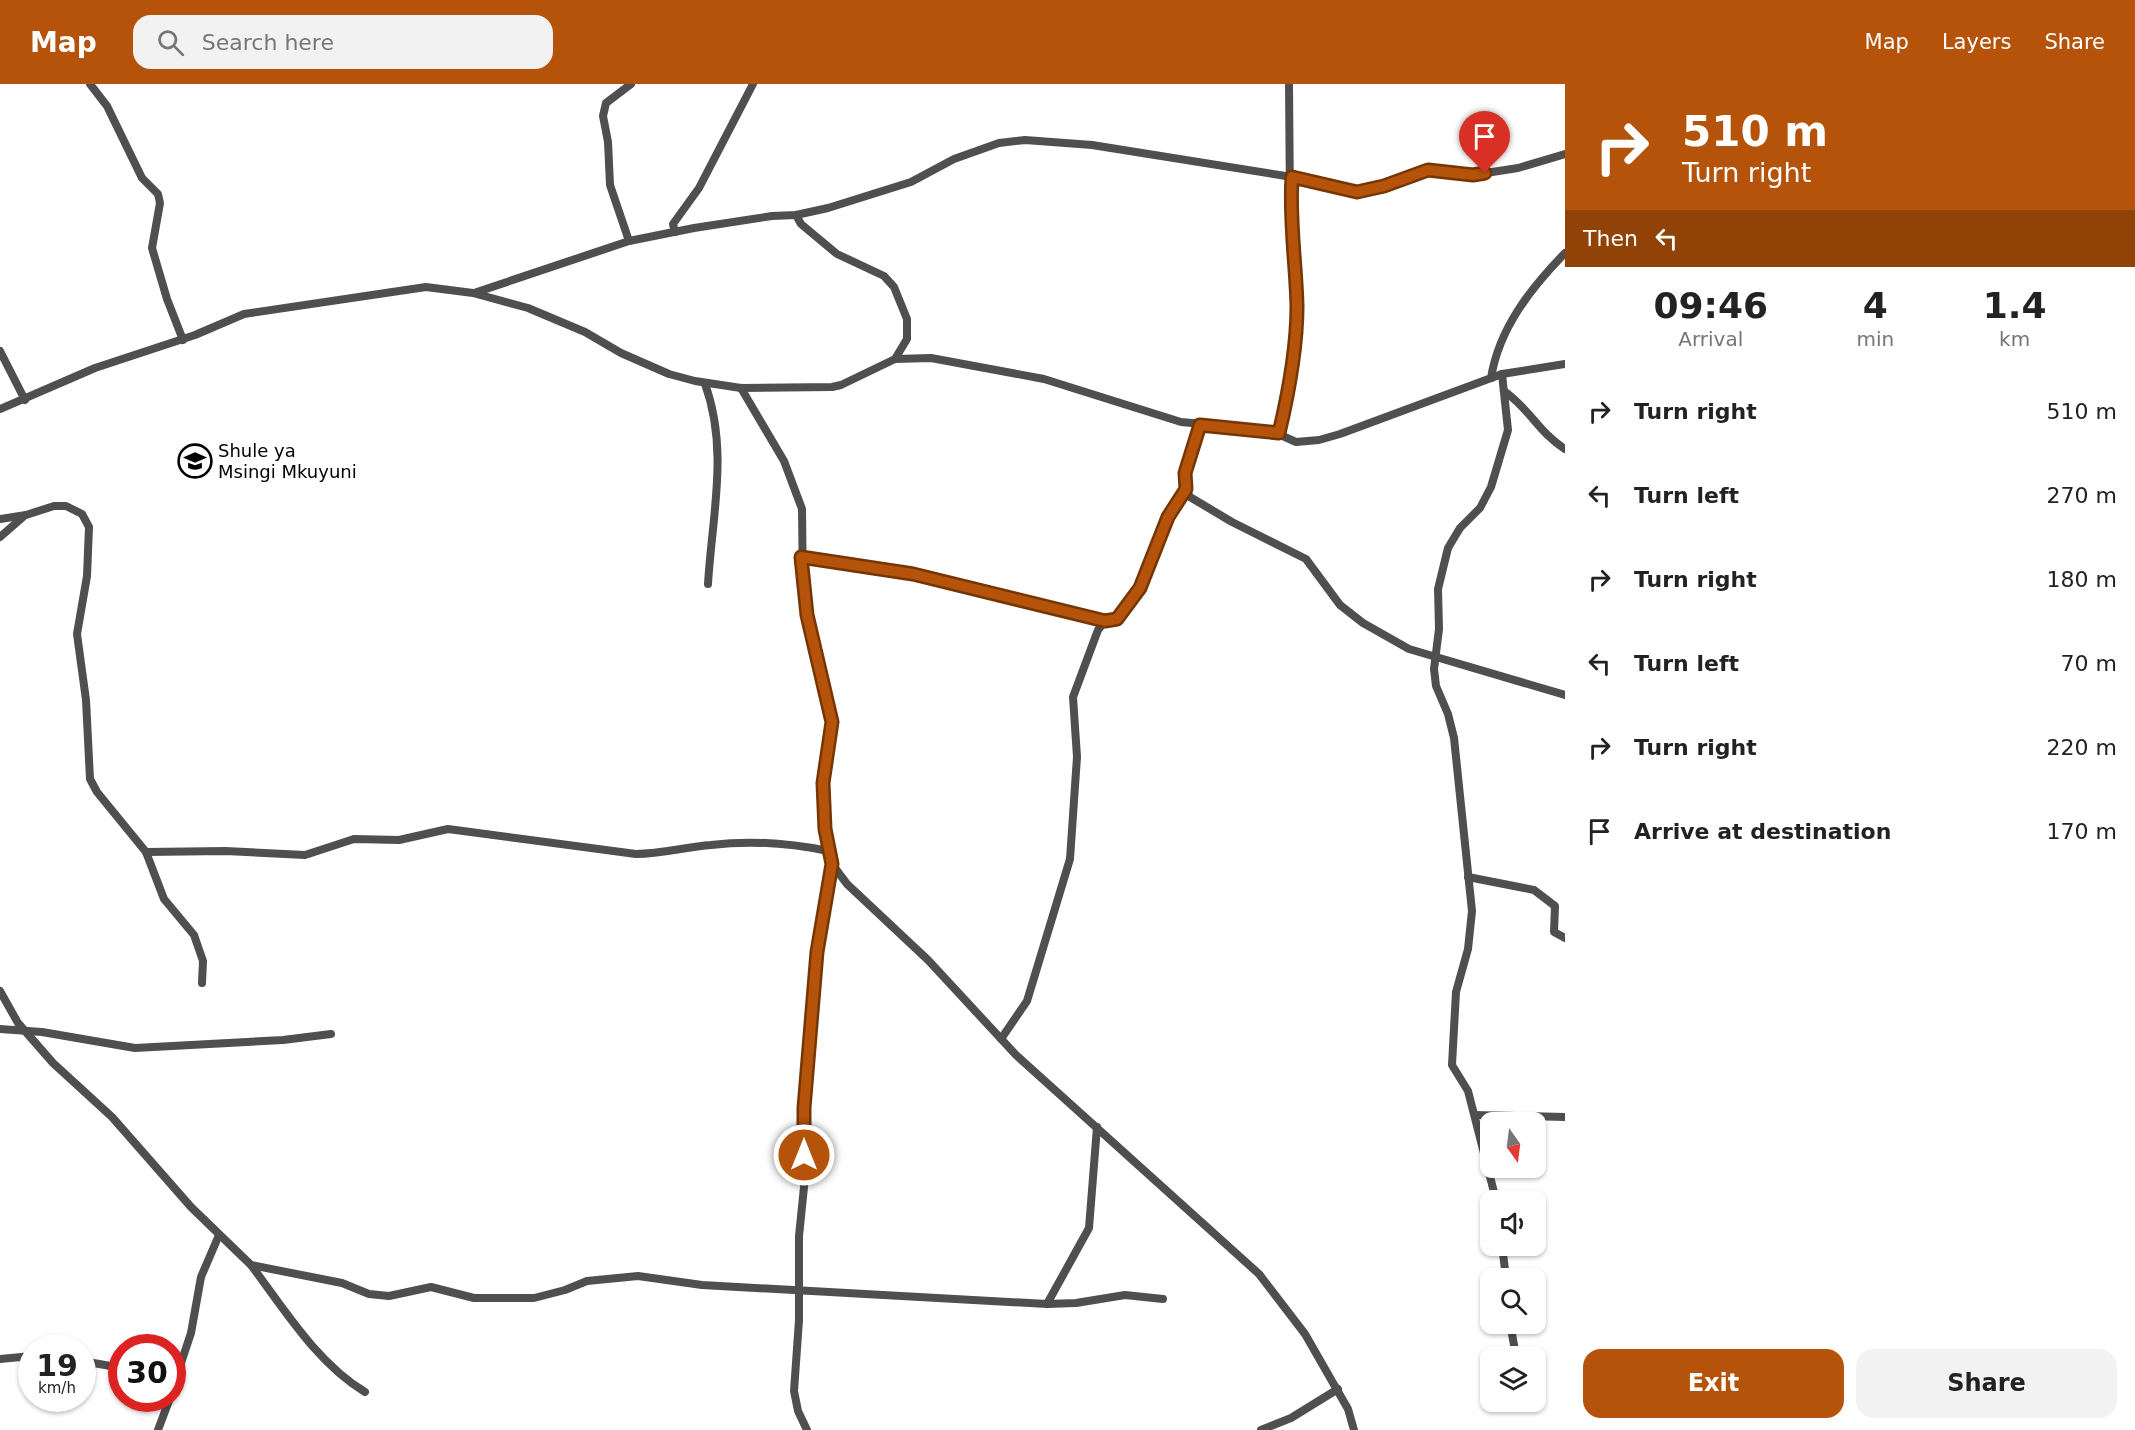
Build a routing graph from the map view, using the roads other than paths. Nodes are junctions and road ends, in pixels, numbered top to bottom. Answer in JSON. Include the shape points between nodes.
{"nodes":[{"id":1,"x":90,"y":84,"type":"edge"},
{"id":2,"x":631,"y":84,"type":"edge"},
{"id":3,"x":753,"y":84,"type":"edge"},
{"id":4,"x":1289,"y":84,"type":"edge"},
{"id":5,"x":1565,"y":154,"type":"edge"},
{"id":6,"x":1292,"y":177,"type":"junction"},
{"id":7,"x":796,"y":215,"type":"junction"},
{"id":8,"x":675,"y":232,"type":"junction"},
{"id":9,"x":629,"y":241,"type":"junction"},
{"id":10,"x":1565,"y":253,"type":"edge"},
{"id":11,"x":473,"y":293,"type":"junction"},
{"id":12,"x":183,"y":340,"type":"junction"},
{"id":13,"x":0,"y":351,"type":"edge"},
{"id":14,"x":895,"y":359,"type":"junction"},
{"id":15,"x":1565,"y":364,"type":"edge"},
{"id":16,"x":1502,"y":374,"type":"junction"},
{"id":17,"x":1491,"y":378,"type":"junction"},
{"id":18,"x":705,"y":384,"type":"junction"},
{"id":19,"x":741,"y":388,"type":"junction"},
{"id":20,"x":1504,"y":391,"type":"junction"},
{"id":21,"x":25,"y":400,"type":"junction"},
{"id":22,"x":0,"y":409,"type":"edge"},
{"id":23,"x":1200,"y":425,"type":"junction"},
{"id":24,"x":1279,"y":433,"type":"junction"},
{"id":25,"x":1565,"y":449,"type":"edge"},
{"id":26,"x":1186,"y":489,"type":"junction"},
{"id":27,"x":26,"y":516,"type":"junction"},
{"id":28,"x":0,"y":519,"type":"edge"},
{"id":29,"x":0,"y":537,"type":"edge"},
{"id":30,"x":801,"y":557,"type":"junction"},
{"id":31,"x":708,"y":584,"type":"dead end"},
{"id":32,"x":1105,"y":621,"type":"junction"},
{"id":33,"x":1434,"y":656,"type":"junction"},
{"id":34,"x":1565,"y":695,"type":"edge"},
{"id":35,"x":828,"y":851,"type":"junction"},
{"id":36,"x":146,"y":852,"type":"junction"},
{"id":37,"x":832,"y":864,"type":"junction"},
{"id":38,"x":1468,"y":877,"type":"junction"},
{"id":39,"x":1565,"y":938,"type":"edge"},
{"id":40,"x":202,"y":983,"type":"dead end"},
{"id":41,"x":0,"y":991,"type":"edge"},
{"id":42,"x":0,"y":1029,"type":"edge"},
{"id":43,"x":24,"y":1031,"type":"junction"},
{"id":44,"x":331,"y":1034,"type":"dead end"},
{"id":45,"x":1001,"y":1039,"type":"junction"},
{"id":46,"x":1475,"y":1115,"type":"junction"},
{"id":47,"x":1565,"y":1117,"type":"edge"},
{"id":48,"x":1097,"y":1127,"type":"junction"},
{"id":49,"x":1494,"y":1190,"type":"edge"},
{"id":50,"x":219,"y":1235,"type":"junction"},
{"id":51,"x":251,"y":1264,"type":"junction"},
{"id":52,"x":800,"y":1288,"type":"junction"},
{"id":53,"x":1163,"y":1299,"type":"dead end"},
{"id":54,"x":1047,"y":1304,"type":"junction"},
{"id":55,"x":186,"y":1347,"type":"edge"},
{"id":56,"x":18,"y":1357,"type":"edge"},
{"id":57,"x":0,"y":1359,"type":"edge"},
{"id":58,"x":1338,"y":1389,"type":"junction"},
{"id":59,"x":365,"y":1392,"type":"dead end"},
{"id":60,"x":165,"y":1412,"type":"edge"},
{"id":61,"x":158,"y":1430,"type":"edge"},
{"id":62,"x":807,"y":1430,"type":"edge"},
{"id":63,"x":1261,"y":1430,"type":"edge"},
{"id":64,"x":1354,"y":1430,"type":"edge"}],
"edges":[{"from":1,"to":12,"type":"street","via":[[107,106],[142,178],[158,194],[152,248]]},
{"from":2,"to":9,"type":"street","via":[[606,103],[603,116],[610,185]]},
{"from":3,"to":8,"type":"street","via":[[699,188],[673,224]]},
{"from":4,"to":6,"type":"street"},
{"from":5,"to":6,"type":"street","via":[[1473,175],[1428,170],[1357,192]]},
{"from":6,"to":7,"type":"street","via":[[1092,145],[1025,140],[999,143],[885,191]]},
{"from":6,"to":24,"type":"street","via":[[1290,205],[1297,307],[1292,376]]},
{"from":7,"to":8,"type":"street"},
{"from":7,"to":14,"type":"street","via":[[801,224],[837,254],[884,276],[894,287],[904,308],[907,329],[907,339]]},
{"from":8,"to":9,"type":"street"},
{"from":9,"to":11,"type":"street"},
{"from":10,"to":17,"type":"street","via":[[1528,295],[1503,335]]},
{"from":11,"to":12,"type":"street","via":[[426,288],[264,309],[228,319]]},
{"from":11,"to":18,"type":"street","via":[[528,308],[669,374]]},
{"from":12,"to":21,"type":"street","via":[[95,368]]},
{"from":13,"to":21,"type":"street"},
{"from":14,"to":19,"type":"street","via":[[841,385]]},
{"from":14,"to":23,"type":"street","via":[[931,358],[980,365],[1044,379],[1159,417]]},
{"from":15,"to":16,"type":"street"},
{"from":16,"to":17,"type":"street"},
{"from":16,"to":20,"type":"street"},
{"from":17,"to":24,"type":"street","via":[[1319,440],[1296,442]]},
{"from":18,"to":19,"type":"street"},
{"from":18,"to":31,"type":"street","via":[[716,419],[718,452]]},
{"from":19,"to":30,"type":"street","via":[[784,460],[798,493],[802,509]]},
{"from":20,"to":25,"type":"street","via":[[1519,402],[1546,436]]},
{"from":20,"to":33,"type":"street","via":[[1508,430],[1491,487],[1480,508],[1454,537],[1443,559]]},
{"from":21,"to":22,"type":"street"},
{"from":23,"to":24,"type":"street"},
{"from":23,"to":26,"type":"street","via":[[1185,473]]},
{"from":26,"to":32,"type":"street","via":[[1168,517],[1140,588],[1117,619]]},
{"from":26,"to":33,"type":"street","via":[[1190,497],[1211,510],[1306,559],[1333,598],[1363,623],[1409,649]]},
{"from":27,"to":28,"type":"street"},
{"from":27,"to":29,"type":"street"},
{"from":27,"to":36,"type":"street","via":[[44,508],[66,506],[82,514],[89,527],[87,576],[77,634],[87,700],[89,775],[97,792]]},
{"from":30,"to":32,"type":"street","via":[[924,577]]},
{"from":30,"to":35,"type":"street","via":[[807,615],[832,722],[823,783]]},
{"from":32,"to":45,"type":"street","via":[[1073,697],[1077,751],[1070,859],[1027,1001]]},
{"from":33,"to":34,"type":"street"},
{"from":33,"to":38,"type":"street","via":[[1436,686],[1454,738]]},
{"from":35,"to":36,"type":"street","via":[[778,843],[731,843],[636,854],[448,829],[399,840],[354,839],[305,855]]},
{"from":35,"to":37,"type":"street"},
{"from":36,"to":40,"type":"street","via":[[164,899],[200,948]]},
{"from":37,"to":45,"type":"street","via":[[847,884],[928,960]]},
{"from":37,"to":52,"type":"street","via":[[819,935],[804,1108]]},
{"from":38,"to":39,"type":"street","via":[[1534,890],[1555,906],[1554,932]]},
{"from":38,"to":46,"type":"street","via":[[1472,911],[1468,949],[1456,992],[1452,1065],[1468,1091]]},
{"from":41,"to":43,"type":"street"},
{"from":42,"to":43,"type":"street"},
{"from":43,"to":44,"type":"street","via":[[135,1048]]},
{"from":43,"to":50,"type":"street","via":[[112,1118]]},
{"from":45,"to":48,"type":"street"},
{"from":46,"to":47,"type":"street"},
{"from":46,"to":49,"type":"street"},
{"from":48,"to":54,"type":"street","via":[[1089,1228]]},
{"from":48,"to":58,"type":"street","via":[[1259,1274],[1305,1334]]},
{"from":50,"to":51,"type":"street"},
{"from":50,"to":55,"type":"street","via":[[201,1277]]},
{"from":51,"to":52,"type":"street","via":[[389,1296],[432,1287],[474,1298],[534,1298],[587,1281],[638,1276],[702,1285]]},
{"from":51,"to":59,"type":"street","via":[[305,1336],[348,1381]]},
{"from":52,"to":54,"type":"street"},
{"from":52,"to":62,"type":"street","via":[[794,1391]]},
{"from":53,"to":54,"type":"street","via":[[1125,1295]]},
{"from":56,"to":57,"type":"street"},
{"from":58,"to":63,"type":"street","via":[[1291,1418]]},
{"from":58,"to":64,"type":"street"},
{"from":60,"to":61,"type":"street"}]}
